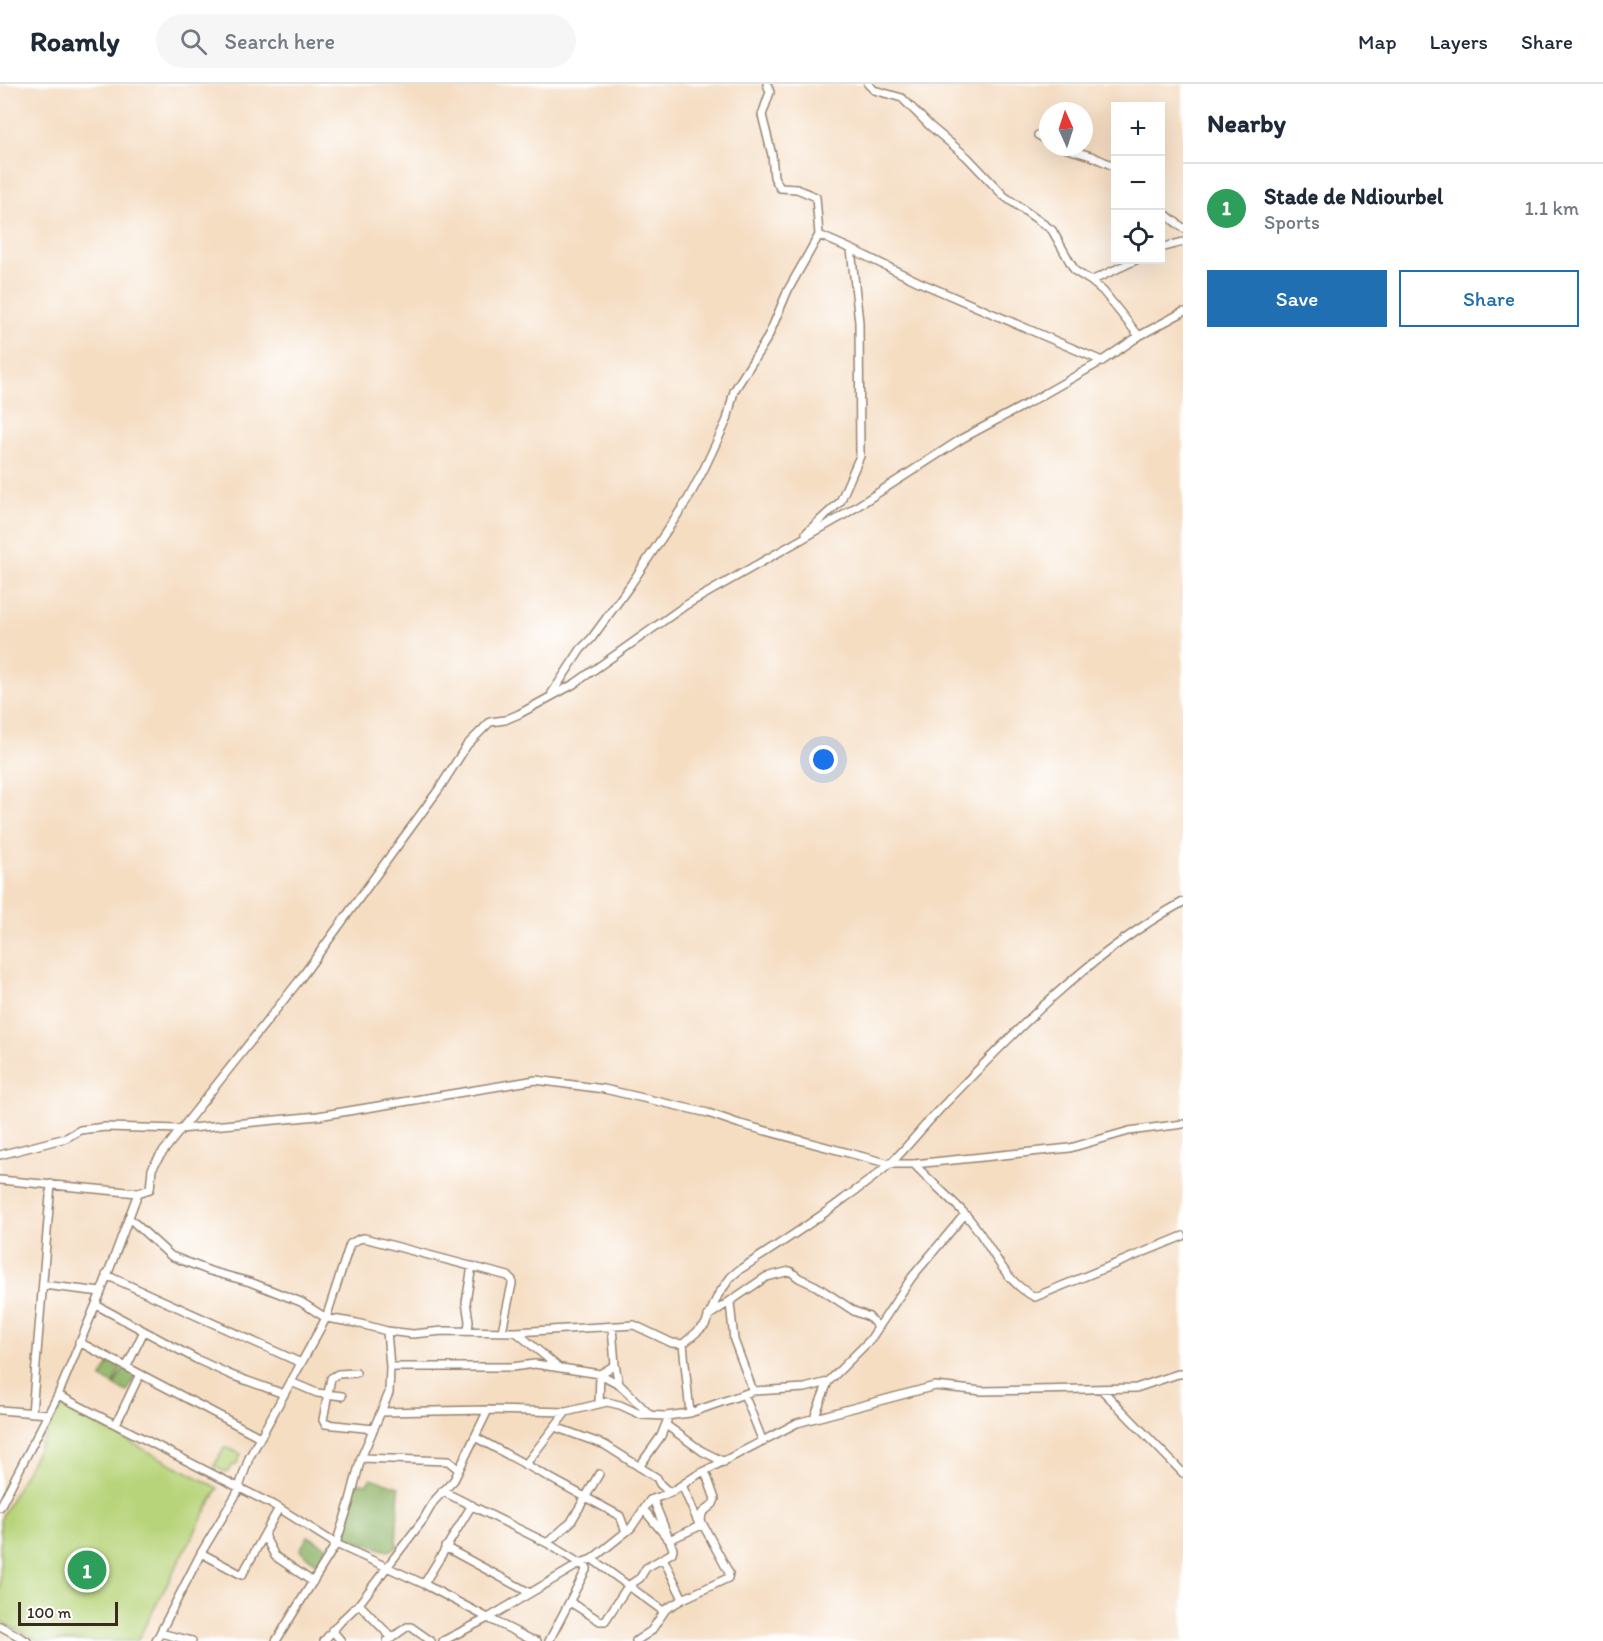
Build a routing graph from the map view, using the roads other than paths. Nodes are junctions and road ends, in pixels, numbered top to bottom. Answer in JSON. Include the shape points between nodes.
{"nodes":[{"id":1,"x":767,"y":84,"type":"edge"},
{"id":2,"x":868,"y":84,"type":"edge"},
{"id":3,"x":1091,"y":156,"type":"edge"},
{"id":4,"x":1111,"y":165,"type":"edge"},
{"id":5,"x":1165,"y":213,"type":"edge"},
{"id":6,"x":1183,"y":228,"type":"edge"},
{"id":7,"x":819,"y":236,"type":"junction"},
{"id":8,"x":1183,"y":242,"type":"edge"},
{"id":9,"x":1165,"y":247,"type":"edge"},
{"id":10,"x":851,"y":249,"type":"junction"},
{"id":11,"x":1127,"y":264,"type":"edge"},
{"id":12,"x":1091,"y":281,"type":"junction"},
{"id":13,"x":1183,"y":312,"type":"edge"},
{"id":14,"x":1139,"y":336,"type":"junction"},
{"id":15,"x":1102,"y":361,"type":"junction"},
{"id":16,"x":797,"y":542,"type":"junction"},
{"id":17,"x":551,"y":695,"type":"junction"},
{"id":18,"x":1183,"y":902,"type":"edge"},
{"id":19,"x":1183,"y":1124,"type":"edge"},
{"id":20,"x":180,"y":1129,"type":"junction"},
{"id":21,"x":0,"y":1155,"type":"edge"},
{"id":22,"x":890,"y":1164,"type":"junction"},
{"id":23,"x":914,"y":1164,"type":"junction"},
{"id":24,"x":0,"y":1180,"type":"edge"},
{"id":25,"x":51,"y":1184,"type":"junction"},
{"id":26,"x":138,"y":1193,"type":"junction"},
{"id":27,"x":965,"y":1214,"type":"junction"},
{"id":28,"x":129,"y":1218,"type":"junction"},
{"id":29,"x":1183,"y":1236,"type":"edge"},
{"id":30,"x":472,"y":1266,"type":"junction"},
{"id":31,"x":106,"y":1275,"type":"junction"},
{"id":32,"x":43,"y":1285,"type":"junction"},
{"id":33,"x":101,"y":1292,"type":"junction"},
{"id":34,"x":730,"y":1303,"type":"junction"},
{"id":35,"x":96,"y":1305,"type":"junction"},
{"id":36,"x":708,"y":1316,"type":"junction"},
{"id":37,"x":326,"y":1318,"type":"junction"},
{"id":38,"x":612,"y":1326,"type":"junction"},
{"id":39,"x":878,"y":1327,"type":"junction"},
{"id":40,"x":144,"y":1331,"type":"junction"},
{"id":41,"x":387,"y":1331,"type":"junction"},
{"id":42,"x":468,"y":1331,"type":"junction"},
{"id":43,"x":502,"y":1331,"type":"junction"},
{"id":44,"x":516,"y":1332,"type":"junction"},
{"id":45,"x":79,"y":1342,"type":"junction"},
{"id":46,"x":684,"y":1344,"type":"junction"},
{"id":47,"x":301,"y":1363,"type":"junction"},
{"id":48,"x":615,"y":1365,"type":"junction"},
{"id":49,"x":127,"y":1366,"type":"junction"},
{"id":50,"x":556,"y":1366,"type":"junction"},
{"id":51,"x":390,"y":1367,"type":"junction"},
{"id":52,"x":356,"y":1373,"type":"dead end"},
{"id":53,"x":140,"y":1374,"type":"junction"},
{"id":54,"x":600,"y":1374,"type":"junction"},
{"id":55,"x":1183,"y":1374,"type":"edge"},
{"id":56,"x":291,"y":1382,"type":"junction"},
{"id":57,"x":828,"y":1382,"type":"junction"},
{"id":58,"x":619,"y":1384,"type":"junction"},
{"id":59,"x":1101,"y":1389,"type":"junction"},
{"id":60,"x":753,"y":1391,"type":"junction"},
{"id":61,"x":284,"y":1394,"type":"junction"},
{"id":62,"x":744,"y":1394,"type":"junction"},
{"id":63,"x":58,"y":1395,"type":"junction"},
{"id":64,"x":327,"y":1396,"type":"junction"},
{"id":65,"x":342,"y":1396,"type":"dead end"},
{"id":66,"x":600,"y":1404,"type":"junction"},
{"id":67,"x":0,"y":1410,"type":"edge"},
{"id":68,"x":488,"y":1410,"type":"junction"},
{"id":69,"x":381,"y":1412,"type":"junction"},
{"id":70,"x":566,"y":1412,"type":"junction"},
{"id":71,"x":32,"y":1413,"type":"junction"},
{"id":72,"x":690,"y":1413,"type":"junction"},
{"id":73,"x":48,"y":1414,"type":"junction"},
{"id":74,"x":650,"y":1415,"type":"junction"},
{"id":75,"x":668,"y":1416,"type":"junction"},
{"id":76,"x":814,"y":1419,"type":"junction"},
{"id":77,"x":116,"y":1424,"type":"junction"},
{"id":78,"x":666,"y":1425,"type":"junction"},
{"id":79,"x":555,"y":1427,"type":"junction"},
{"id":80,"x":374,"y":1429,"type":"junction"},
{"id":81,"x":260,"y":1437,"type":"junction"},
{"id":82,"x":474,"y":1437,"type":"junction"},
{"id":83,"x":763,"y":1442,"type":"junction"},
{"id":84,"x":360,"y":1458,"type":"junction"},
{"id":85,"x":724,"y":1462,"type":"junction"},
{"id":86,"x":525,"y":1465,"type":"junction"},
{"id":87,"x":639,"y":1467,"type":"junction"},
{"id":88,"x":459,"y":1469,"type":"junction"},
{"id":89,"x":705,"y":1471,"type":"junction"},
{"id":90,"x":1183,"y":1473,"type":"edge"},
{"id":91,"x":599,"y":1474,"type":"dead end"},
{"id":92,"x":682,"y":1485,"type":"junction"},
{"id":93,"x":239,"y":1487,"type":"junction"},
{"id":94,"x":442,"y":1491,"type":"junction"},
{"id":95,"x":3,"y":1493,"type":"edge"},
{"id":96,"x":670,"y":1493,"type":"junction"},
{"id":97,"x":586,"y":1497,"type":"junction"},
{"id":98,"x":653,"y":1499,"type":"junction"},
{"id":99,"x":472,"y":1505,"type":"junction"},
{"id":100,"x":0,"y":1507,"type":"edge"},
{"id":101,"x":279,"y":1508,"type":"junction"},
{"id":102,"x":644,"y":1510,"type":"junction"},
{"id":103,"x":701,"y":1525,"type":"junction"},
{"id":104,"x":626,"y":1532,"type":"junction"},
{"id":105,"x":264,"y":1535,"type":"junction"},
{"id":106,"x":669,"y":1540,"type":"junction"},
{"id":107,"x":547,"y":1543,"type":"junction"},
{"id":108,"x":336,"y":1544,"type":"junction"},
{"id":109,"x":445,"y":1547,"type":"junction"},
{"id":110,"x":201,"y":1553,"type":"junction"},
{"id":111,"x":663,"y":1558,"type":"junction"},
{"id":112,"x":592,"y":1559,"type":"junction"},
{"id":113,"x":581,"y":1563,"type":"junction"},
{"id":114,"x":386,"y":1567,"type":"junction"},
{"id":115,"x":313,"y":1582,"type":"junction"},
{"id":116,"x":424,"y":1584,"type":"junction"},
{"id":117,"x":628,"y":1586,"type":"junction"},
{"id":118,"x":530,"y":1593,"type":"junction"},
{"id":119,"x":683,"y":1599,"type":"junction"},
{"id":120,"x":570,"y":1602,"type":"junction"},
{"id":121,"x":359,"y":1604,"type":"junction"},
{"id":122,"x":663,"y":1611,"type":"junction"},
{"id":123,"x":488,"y":1618,"type":"junction"},
{"id":124,"x":0,"y":1626,"type":"edge"},
{"id":125,"x":332,"y":1630,"type":"junction"},
{"id":126,"x":160,"y":1633,"type":"junction"},
{"id":127,"x":390,"y":1640,"type":"edge"},
{"id":128,"x":532,"y":1640,"type":"edge"},
{"id":129,"x":27,"y":1641,"type":"edge"},
{"id":130,"x":156,"y":1641,"type":"edge"},
{"id":131,"x":192,"y":1641,"type":"edge"},
{"id":132,"x":276,"y":1641,"type":"edge"},
{"id":133,"x":324,"y":1641,"type":"edge"},
{"id":134,"x":340,"y":1641,"type":"edge"},
{"id":135,"x":431,"y":1641,"type":"edge"},
{"id":136,"x":443,"y":1641,"type":"edge"},
{"id":137,"x":549,"y":1641,"type":"edge"},
{"id":138,"x":636,"y":1641,"type":"edge"}],
"edges":[{"from":1,"to":7,"type":"street","via":[[770,93],[762,115],[774,177],[780,188],[797,189],[816,197]]},
{"from":2,"to":12,"type":"street","via":[[874,90],[902,98],[1004,196],[1052,230],[1076,271]]},
{"from":3,"to":4,"type":"street"},
{"from":5,"to":6,"type":"street"},
{"from":7,"to":10,"type":"street"},
{"from":7,"to":17,"type":"street","via":[[788,290],[768,337],[734,391],[727,420],[688,499]]},
{"from":8,"to":9,"type":"street"},
{"from":10,"to":15,"type":"street"},
{"from":10,"to":16,"type":"street","via":[[859,322],[860,456],[840,502]]},
{"from":11,"to":12,"type":"street"},
{"from":12,"to":14,"type":"street"},
{"from":13,"to":14,"type":"street"},
{"from":14,"to":15,"type":"street"},
{"from":15,"to":16,"type":"street","via":[[963,438]]},
{"from":16,"to":17,"type":"street","via":[[686,605],[574,684]]},
{"from":17,"to":20,"type":"street","via":[[505,720],[490,722],[467,745],[298,982]]},
{"from":18,"to":22,"type":"street","via":[[1112,948],[1043,1006],[1000,1046]]},
{"from":19,"to":23,"type":"street","via":[[1130,1131],[1071,1148]]},
{"from":20,"to":21,"type":"street","via":[[80,1130],[66,1138]]},
{"from":20,"to":22,"type":"street","via":[[318,1116],[536,1080],[604,1089],[708,1113]]},
{"from":20,"to":26,"type":"street","via":[[152,1169],[150,1189]]},
{"from":22,"to":23,"type":"street"},
{"from":22,"to":36,"type":"street","via":[[739,1270],[724,1286]]},
{"from":23,"to":27,"type":"street"},
{"from":24,"to":25,"type":"street"},
{"from":25,"to":26,"type":"street"},
{"from":25,"to":32,"type":"street"},
{"from":26,"to":28,"type":"street"},
{"from":27,"to":29,"type":"street","via":[[1020,1290],[1035,1297]]},
{"from":27,"to":39,"type":"street","via":[[912,1277]]},
{"from":28,"to":31,"type":"street"},
{"from":28,"to":37,"type":"street","via":[[171,1256],[301,1302]]},
{"from":30,"to":37,"type":"street","via":[[359,1239],[350,1244]]},
{"from":30,"to":42,"type":"street","via":[[466,1302]]},
{"from":30,"to":43,"type":"street","via":[[512,1280]]},
{"from":31,"to":33,"type":"street"},
{"from":31,"to":47,"type":"street"},
{"from":32,"to":33,"type":"street"},
{"from":32,"to":71,"type":"street"},
{"from":33,"to":35,"type":"street"},
{"from":34,"to":36,"type":"street"},
{"from":34,"to":39,"type":"street","via":[[766,1277],[790,1270],[869,1317]]},
{"from":34,"to":60,"type":"street","via":[[734,1340]]},
{"from":35,"to":40,"type":"street"},
{"from":35,"to":45,"type":"street"},
{"from":36,"to":46,"type":"street","via":[[705,1325]]},
{"from":37,"to":41,"type":"street"},
{"from":37,"to":47,"type":"street"},
{"from":38,"to":44,"type":"street"},
{"from":38,"to":46,"type":"street","via":[[633,1325],[672,1343]]},
{"from":38,"to":48,"type":"street"},
{"from":39,"to":57,"type":"street"},
{"from":40,"to":49,"type":"street"},
{"from":40,"to":61,"type":"street","via":[[222,1371]]},
{"from":41,"to":42,"type":"street"},
{"from":41,"to":51,"type":"street"},
{"from":42,"to":43,"type":"street"},
{"from":43,"to":44,"type":"street"},
{"from":44,"to":50,"type":"street"},
{"from":45,"to":49,"type":"street"},
{"from":45,"to":63,"type":"street"},
{"from":46,"to":72,"type":"street"},
{"from":47,"to":56,"type":"street"},
{"from":48,"to":54,"type":"street"},
{"from":48,"to":58,"type":"street"},
{"from":49,"to":53,"type":"street"},
{"from":50,"to":51,"type":"street"},
{"from":50,"to":54,"type":"street"},
{"from":51,"to":69,"type":"street","via":[[389,1393]]},
{"from":52,"to":64,"type":"street","via":[[333,1377]]},
{"from":53,"to":77,"type":"street"},
{"from":53,"to":81,"type":"street"},
{"from":54,"to":58,"type":"street"},
{"from":54,"to":66,"type":"street"},
{"from":55,"to":59,"type":"street","via":[[1136,1388]]},
{"from":56,"to":61,"type":"street"},
{"from":56,"to":64,"type":"street"},
{"from":57,"to":60,"type":"street","via":[[805,1388]]},
{"from":57,"to":76,"type":"street"},
{"from":58,"to":74,"type":"street"},
{"from":59,"to":76,"type":"street","via":[[982,1391],[935,1386]]},
{"from":59,"to":90,"type":"street"},
{"from":60,"to":62,"type":"street"},
{"from":61,"to":81,"type":"street"},
{"from":62,"to":72,"type":"street"},
{"from":62,"to":83,"type":"street"},
{"from":63,"to":73,"type":"street"},
{"from":63,"to":77,"type":"street"},
{"from":64,"to":65,"type":"street"},
{"from":64,"to":80,"type":"street","via":[[324,1423]]},
{"from":66,"to":70,"type":"street"},
{"from":66,"to":74,"type":"street","via":[[607,1402]]},
{"from":67,"to":71,"type":"street"},
{"from":68,"to":69,"type":"street"},
{"from":68,"to":70,"type":"street"},
{"from":68,"to":82,"type":"street"},
{"from":69,"to":80,"type":"street"},
{"from":70,"to":79,"type":"street"},
{"from":71,"to":73,"type":"street"},
{"from":72,"to":75,"type":"street"},
{"from":73,"to":95,"type":"street"},
{"from":74,"to":75,"type":"street"},
{"from":75,"to":78,"type":"street"},
{"from":76,"to":83,"type":"street"},
{"from":77,"to":93,"type":"street"},
{"from":78,"to":85,"type":"street"},
{"from":78,"to":87,"type":"street"},
{"from":79,"to":86,"type":"street"},
{"from":79,"to":87,"type":"street","via":[[605,1445]]},
{"from":80,"to":84,"type":"street"},
{"from":81,"to":93,"type":"street"},
{"from":82,"to":86,"type":"street"},
{"from":82,"to":88,"type":"street"},
{"from":83,"to":85,"type":"street"},
{"from":84,"to":88,"type":"street","via":[[448,1461]]},
{"from":84,"to":108,"type":"street"},
{"from":85,"to":89,"type":"street"},
{"from":86,"to":97,"type":"street"},
{"from":87,"to":96,"type":"street","via":[[657,1478]]},
{"from":88,"to":94,"type":"street"},
{"from":89,"to":92,"type":"street"},
{"from":89,"to":103,"type":"street","via":[[715,1499],[700,1516]]},
{"from":91,"to":97,"type":"street"},
{"from":92,"to":96,"type":"street"},
{"from":92,"to":103,"type":"street"},
{"from":93,"to":101,"type":"street"},
{"from":93,"to":110,"type":"street"},
{"from":94,"to":99,"type":"street"},
{"from":94,"to":114,"type":"street"},
{"from":95,"to":100,"type":"street"},
{"from":96,"to":98,"type":"street"},
{"from":97,"to":104,"type":"street","via":[[620,1516]]},
{"from":97,"to":107,"type":"street","via":[[571,1522]]},
{"from":98,"to":102,"type":"street"},
{"from":98,"to":106,"type":"street"},
{"from":99,"to":107,"type":"street"},
{"from":99,"to":109,"type":"street"},
{"from":101,"to":105,"type":"street"},
{"from":101,"to":108,"type":"street"},
{"from":102,"to":104,"type":"street"},
{"from":102,"to":106,"type":"street"},
{"from":103,"to":106,"type":"street"},
{"from":103,"to":119,"type":"street","via":[[729,1576]]},
{"from":104,"to":112,"type":"street"},
{"from":105,"to":110,"type":"street","via":[[242,1575]]},
{"from":105,"to":115,"type":"street","via":[[274,1556]]},
{"from":106,"to":111,"type":"street","via":[[672,1553]]},
{"from":107,"to":113,"type":"street"},
{"from":108,"to":114,"type":"street"},
{"from":108,"to":115,"type":"street"},
{"from":109,"to":116,"type":"street"},
{"from":109,"to":118,"type":"street"},
{"from":110,"to":126,"type":"street"},
{"from":111,"to":117,"type":"street"},
{"from":111,"to":119,"type":"street"},
{"from":112,"to":113,"type":"street"},
{"from":112,"to":117,"type":"street"},
{"from":113,"to":118,"type":"street"},
{"from":113,"to":120,"type":"street","via":[[587,1568]]},
{"from":114,"to":116,"type":"street"},
{"from":114,"to":121,"type":"street"},
{"from":115,"to":132,"type":"street"},
{"from":116,"to":123,"type":"street"},
{"from":117,"to":120,"type":"street","via":[[605,1621]]},
{"from":117,"to":122,"type":"street"},
{"from":118,"to":123,"type":"street"},
{"from":119,"to":122,"type":"street"},
{"from":120,"to":137,"type":"street"},
{"from":121,"to":125,"type":"street"},
{"from":121,"to":127,"type":"street"},
{"from":122,"to":138,"type":"street","via":[[651,1631]]},
{"from":123,"to":128,"type":"street"},
{"from":123,"to":136,"type":"street"},
{"from":124,"to":129,"type":"street"},
{"from":125,"to":133,"type":"street"},
{"from":125,"to":134,"type":"street"},
{"from":126,"to":130,"type":"street"},
{"from":126,"to":131,"type":"street"},
{"from":127,"to":135,"type":"street","via":[[411,1627]]}]}
